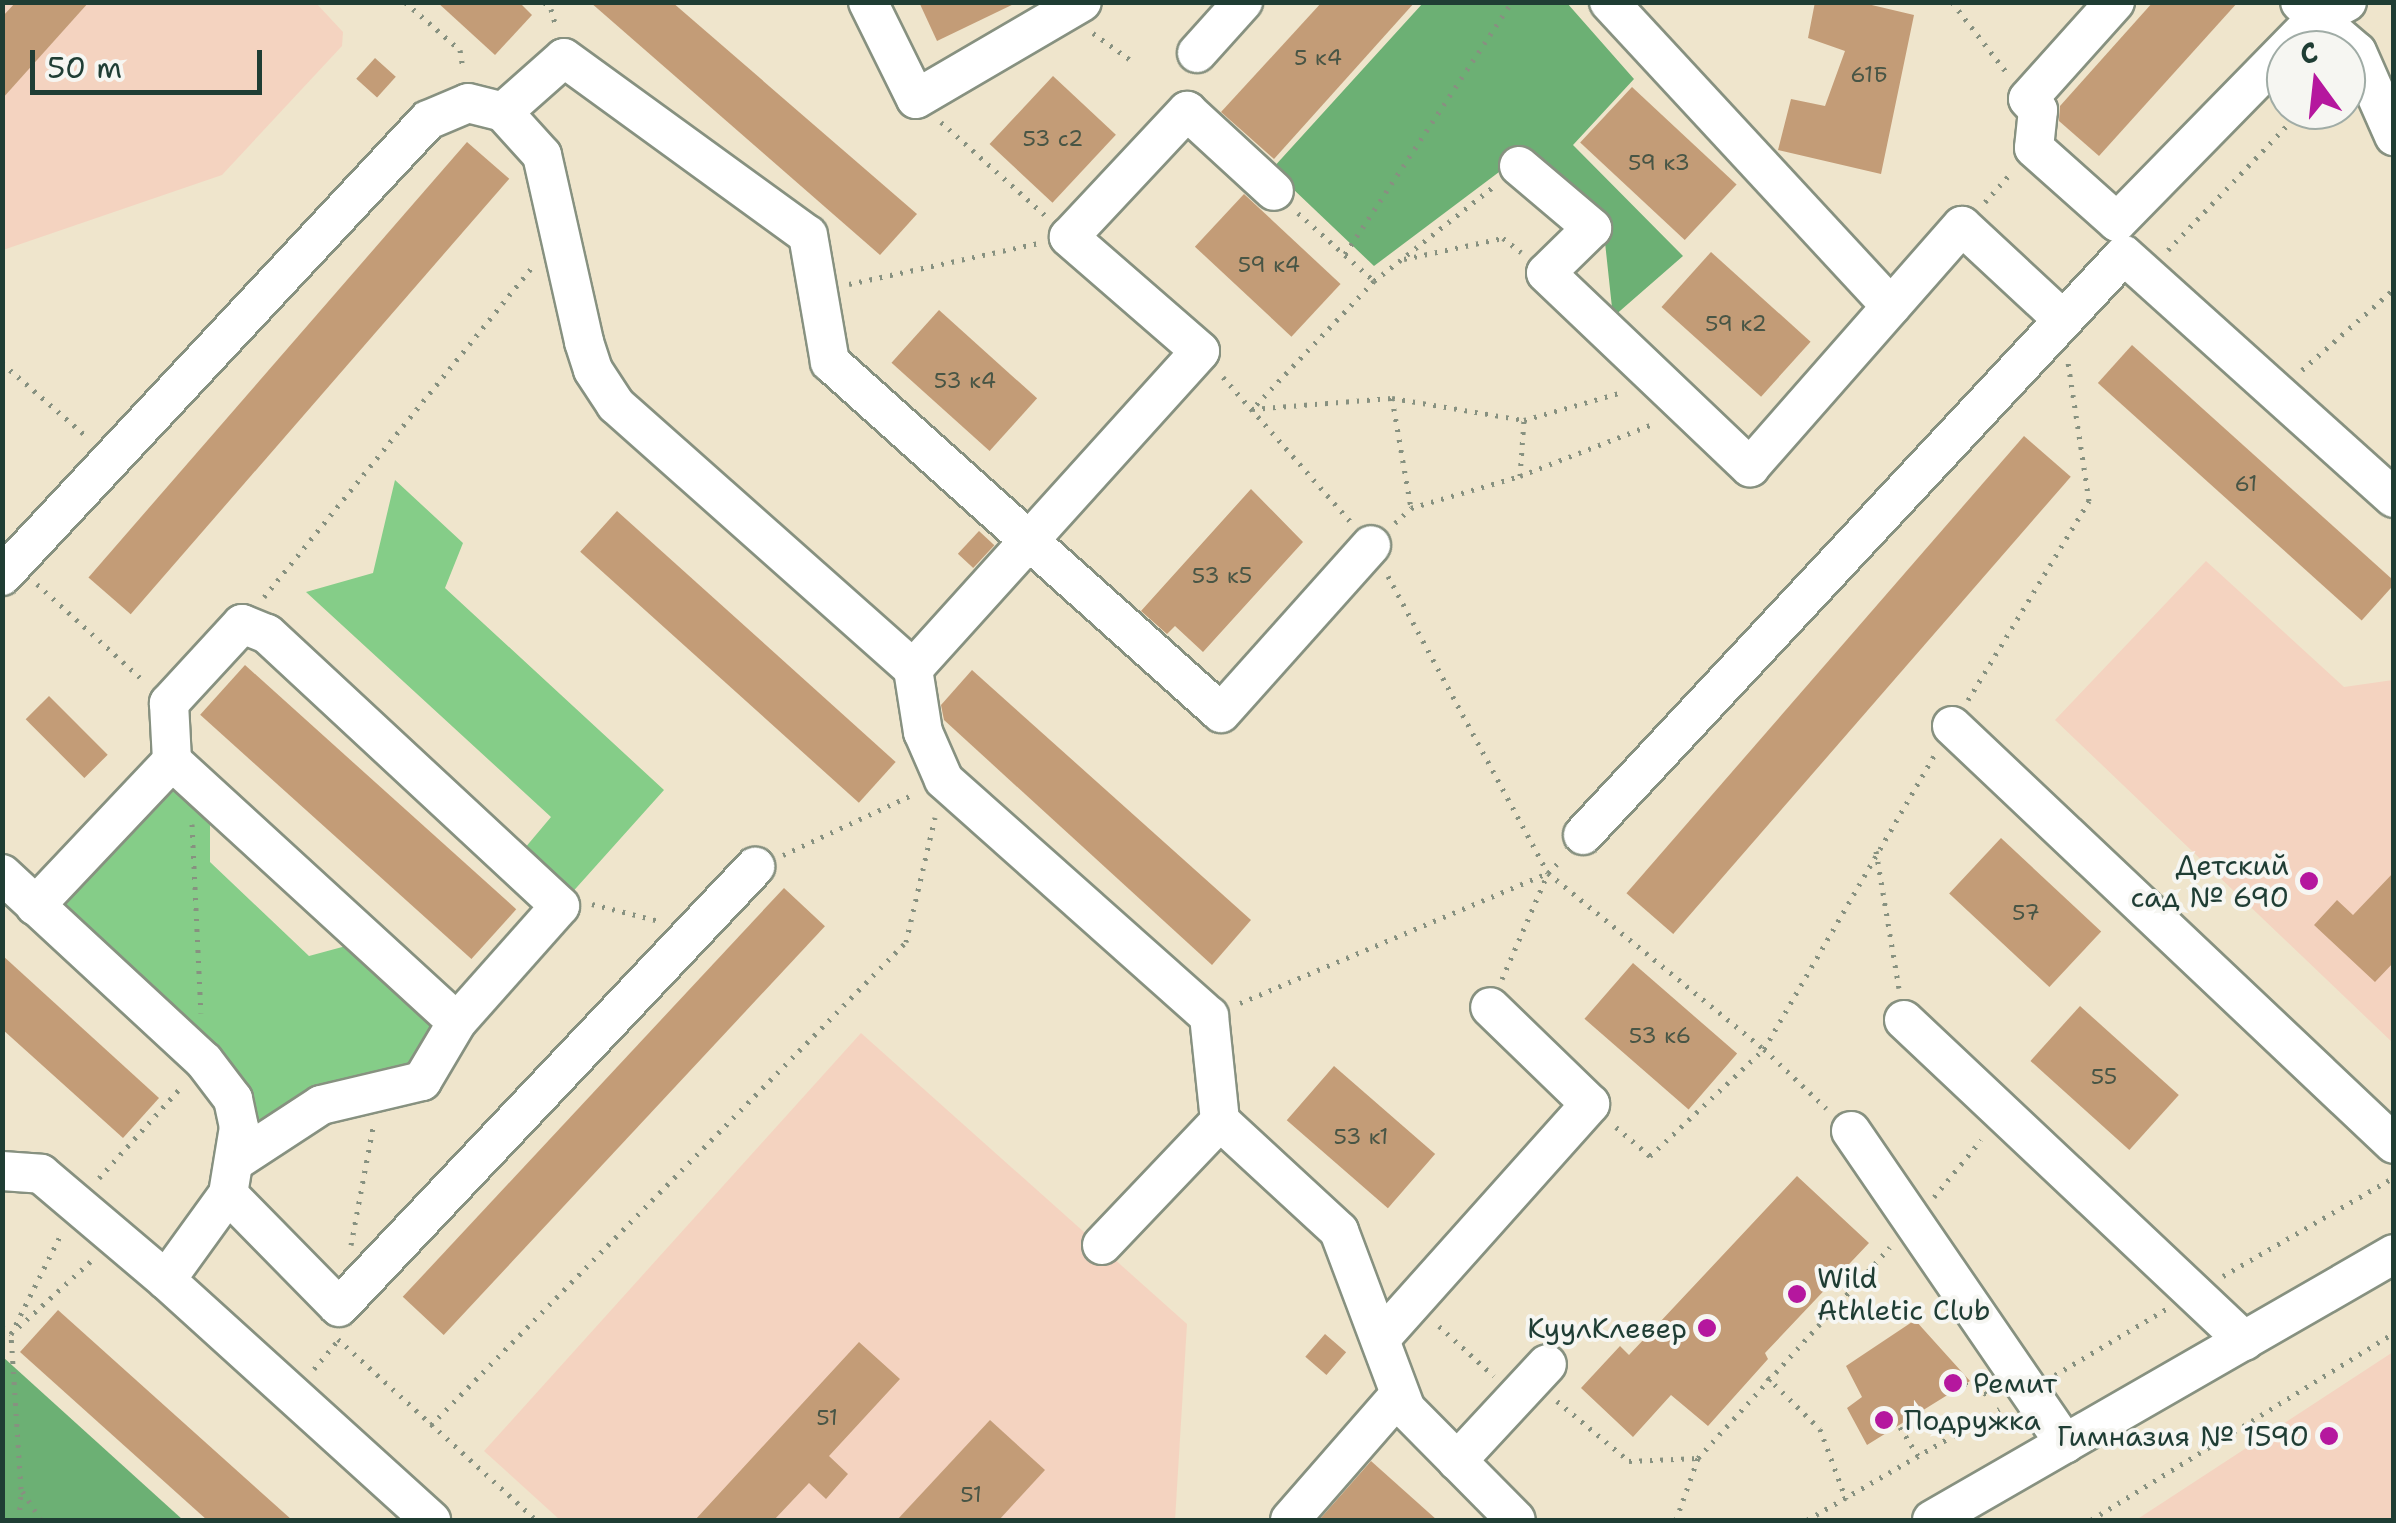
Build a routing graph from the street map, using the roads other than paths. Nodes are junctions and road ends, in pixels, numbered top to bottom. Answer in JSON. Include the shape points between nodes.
{"nodes":[{"id":1,"x":868,"y":2,"type":"edge"},
{"id":2,"x":1243,"y":2,"type":"edge"},
{"id":3,"x":1609,"y":2,"type":"edge"},
{"id":4,"x":2116,"y":2,"type":"edge"},
{"id":5,"x":1074,"y":8,"type":"edge"},
{"id":6,"x":2321,"y":8,"type":"edge"},
{"id":7,"x":1197,"y":53,"type":"dead end"},
{"id":8,"x":486,"y":108,"type":"junction"},
{"id":9,"x":2394,"y":136,"type":"edge"},
{"id":10,"x":1520,"y":166,"type":"road end"},
{"id":11,"x":1274,"y":191,"type":"road end"},
{"id":12,"x":1891,"y":307,"type":"junction"},
{"id":13,"x":2062,"y":319,"type":"junction"},
{"id":14,"x":2394,"y":498,"type":"edge"},
{"id":15,"x":1031,"y":542,"type":"junction"},
{"id":16,"x":1372,"y":545,"type":"road end"},
{"id":17,"x":9,"y":570,"type":"edge"},
{"id":18,"x":913,"y":669,"type":"junction"},
{"id":19,"x":1952,"y":726,"type":"dead end"},
{"id":20,"x":181,"y":769,"type":"junction"},
{"id":21,"x":1583,"y":835,"type":"dead end"},
{"id":22,"x":756,"y":868,"type":"road end"},
{"id":23,"x":2,"y":874,"type":"edge"},
{"id":24,"x":35,"y":906,"type":"junction"},
{"id":25,"x":1490,"y":1007,"type":"road end"},
{"id":26,"x":1904,"y":1020,"type":"road end"},
{"id":27,"x":456,"y":1022,"type":"junction"},
{"id":28,"x":1220,"y":1121,"type":"junction"},
{"id":29,"x":1850,"y":1131,"type":"road end"},
{"id":30,"x":2394,"y":1144,"type":"edge"},
{"id":31,"x":2,"y":1171,"type":"edge"},
{"id":32,"x":232,"y":1177,"type":"junction"},
{"id":33,"x":1102,"y":1245,"type":"dead end"},
{"id":34,"x":2392,"y":1257,"type":"edge"},
{"id":35,"x":166,"y":1280,"type":"junction"},
{"id":36,"x":1381,"y":1338,"type":"junction"},
{"id":37,"x":2245,"y":1341,"type":"junction"},
{"id":38,"x":1547,"y":1364,"type":"dead end"},
{"id":39,"x":1398,"y":1396,"type":"junction"},
{"id":40,"x":2065,"y":1444,"type":"junction"},
{"id":41,"x":1457,"y":1461,"type":"junction"},
{"id":42,"x":431,"y":1520,"type":"edge"},
{"id":43,"x":1290,"y":1520,"type":"edge"},
{"id":44,"x":1516,"y":1520,"type":"edge"},
{"id":45,"x":1932,"y":1520,"type":"edge"}],
"edges":[{"from":1,"to":5,"type":"street","via":[[916,99]]},
{"from":2,"to":7,"type":"street"},
{"from":3,"to":12,"type":"street"},
{"from":4,"to":6,"type":"street","via":[[2028,99],[2038,110],[2034,148],[2117,222]]},
{"from":6,"to":9,"type":"street","via":[[2357,52]]},
{"from":8,"to":15,"type":"street","via":[[519,102],[564,58],[808,235],[830,362]]},
{"from":8,"to":17,"type":"street","via":[[428,120]]},
{"from":8,"to":18,"type":"street","via":[[542,155],[584,342],[616,405]]},
{"from":10,"to":12,"type":"street","via":[[1592,228],[1546,273],[1750,467]]},
{"from":11,"to":15,"type":"street","via":[[1187,111],[1069,236],[1200,351]]},
{"from":12,"to":13,"type":"street","via":[[1962,226]]},
{"from":13,"to":14,"type":"street","via":[[2124,255]]},
{"from":13,"to":21,"type":"street"},
{"from":15,"to":16,"type":"street","via":[[1221,713]]},
{"from":15,"to":18,"type":"street"},
{"from":18,"to":28,"type":"street","via":[[923,732],[944,780],[1208,1016]]},
{"from":19,"to":30,"type":"street"},
{"from":20,"to":24,"type":"street"},
{"from":20,"to":27,"type":"street"},
{"from":20,"to":27,"type":"street","via":[[169,703],[242,624],[267,634],[560,906]]},
{"from":22,"to":32,"type":"street","via":[[339,1307]]},
{"from":23,"to":24,"type":"street"},
{"from":24,"to":32,"type":"street","via":[[204,1061],[233,1099],[239,1127]]},
{"from":25,"to":36,"type":"street","via":[[1590,1104]]},
{"from":26,"to":37,"type":"street"},
{"from":27,"to":32,"type":"street","via":[[422,1081],[321,1105]]},
{"from":28,"to":33,"type":"street"},
{"from":28,"to":36,"type":"street","via":[[1339,1231]]},
{"from":29,"to":40,"type":"street"},
{"from":31,"to":35,"type":"street","via":[[40,1174]]},
{"from":32,"to":35,"type":"street"},
{"from":34,"to":37,"type":"street"},
{"from":35,"to":42,"type":"street"},
{"from":36,"to":39,"type":"street"},
{"from":37,"to":40,"type":"street"},
{"from":38,"to":41,"type":"street"},
{"from":39,"to":41,"type":"street"},
{"from":39,"to":43,"type":"street"},
{"from":40,"to":45,"type":"street"},
{"from":41,"to":44,"type":"street"}]}
